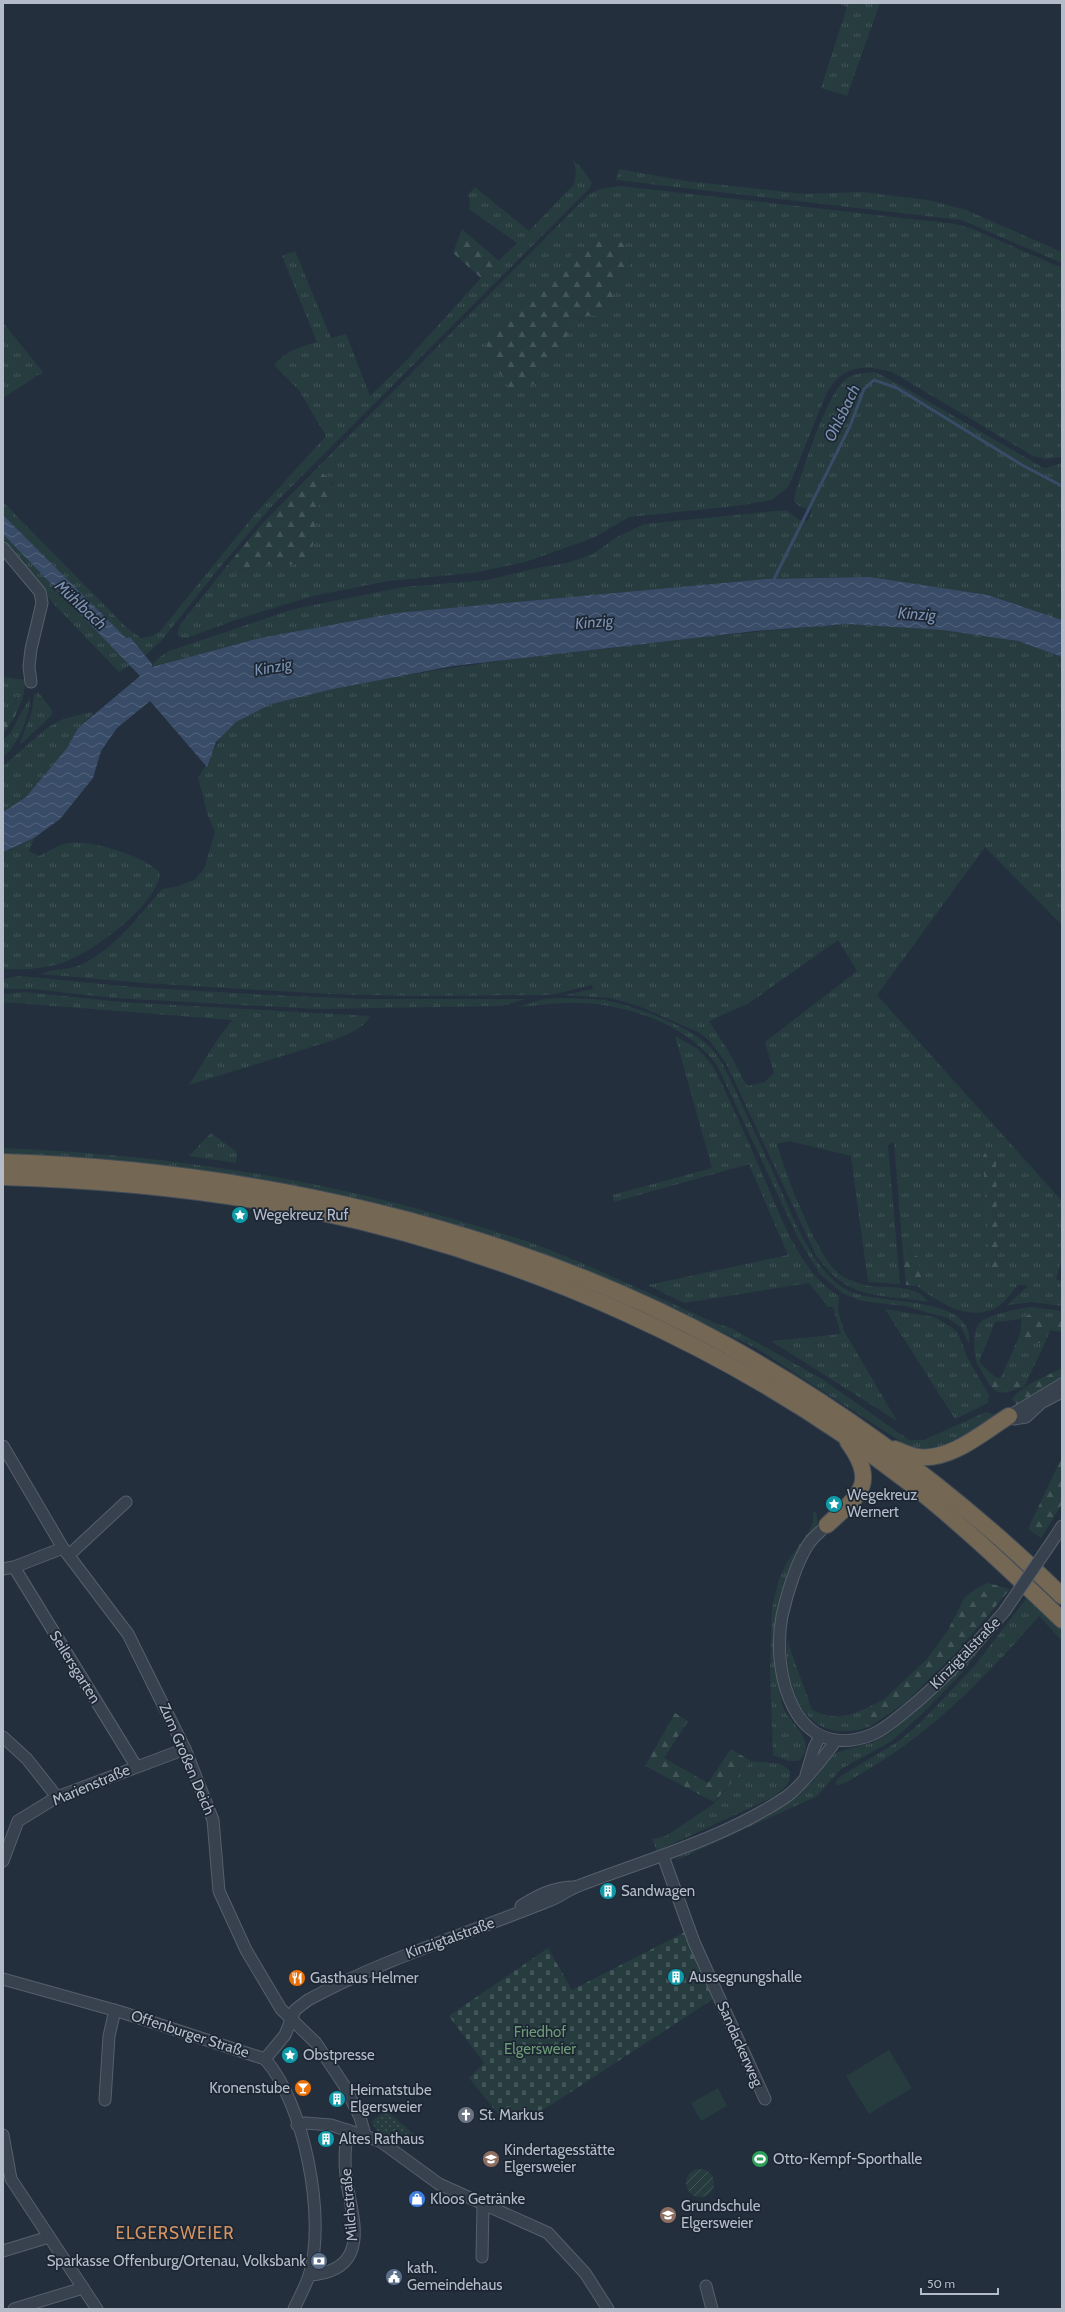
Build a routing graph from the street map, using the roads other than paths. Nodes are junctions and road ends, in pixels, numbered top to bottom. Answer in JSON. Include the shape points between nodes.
{"nodes":[{"id":1,"x":3,"y":548,"type":"edge"},
{"id":2,"x":31,"y":682,"type":"dead end"},
{"id":3,"x":3,"y":1162,"type":"edge"},
{"id":4,"x":3,"y":1177,"type":"edge"},
{"id":5,"x":1062,"y":1384,"type":"edge"},
{"id":6,"x":1062,"y":1392,"type":"edge"},
{"id":7,"x":1009,"y":1416,"type":"junction"},
{"id":8,"x":842,"y":1435,"type":"junction"},
{"id":9,"x":884,"y":1445,"type":"junction"},
{"id":10,"x":3,"y":1446,"type":"edge"},
{"id":11,"x":126,"y":1502,"type":"dead end"},
{"id":12,"x":827,"y":1525,"type":"joint"},
{"id":13,"x":1062,"y":1526,"type":"edge"},
{"id":14,"x":66,"y":1551,"type":"junction"},
{"id":15,"x":9,"y":1568,"type":"edge"},
{"id":16,"x":1062,"y":1596,"type":"edge"},
{"id":17,"x":1062,"y":1620,"type":"edge"},
{"id":18,"x":820,"y":1736,"type":"junction"},
{"id":19,"x":3,"y":1737,"type":"edge"},
{"id":20,"x":836,"y":1740,"type":"junction"},
{"id":21,"x":185,"y":1749,"type":"junction"},
{"id":22,"x":136,"y":1766,"type":"junction"},
{"id":23,"x":805,"y":1777,"type":"junction"},
{"id":24,"x":57,"y":1797,"type":"junction"},
{"id":25,"x":663,"y":1856,"type":"junction"},
{"id":26,"x":3,"y":1861,"type":"edge"},
{"id":27,"x":3,"y":1979,"type":"edge"},
{"id":28,"x":115,"y":2010,"type":"junction"},
{"id":29,"x":290,"y":2020,"type":"junction"},
{"id":30,"x":265,"y":2059,"type":"junction"},
{"id":31,"x":764,"y":2099,"type":"dead end"},
{"id":32,"x":105,"y":2100,"type":"dead end"},
{"id":33,"x":297,"y":2125,"type":"junction"},
{"id":34,"x":348,"y":2130,"type":"junction"},
{"id":35,"x":365,"y":2134,"type":"junction"},
{"id":36,"x":3,"y":2135,"type":"edge"},
{"id":37,"x":483,"y":2205,"type":"junction"},
{"id":38,"x":49,"y":2237,"type":"junction"},
{"id":39,"x":3,"y":2251,"type":"edge"},
{"id":40,"x":482,"y":2257,"type":"dead end"},
{"id":41,"x":309,"y":2275,"type":"junction"},
{"id":42,"x":706,"y":2286,"type":"dead end"},
{"id":43,"x":83,"y":2288,"type":"junction"},
{"id":44,"x":14,"y":2309,"type":"edge"},
{"id":45,"x":97,"y":2309,"type":"edge"},
{"id":46,"x":294,"y":2309,"type":"edge"},
{"id":47,"x":608,"y":2309,"type":"edge"},
{"id":48,"x":712,"y":2309,"type":"edge"}],
"edges":[{"from":1,"to":2,"type":"street","via":[[40,592],[42,603],[29,667]]},
{"from":3,"to":9,"type":"highway","via":[[114,1168],[265,1190],[399,1218],[506,1250],[603,1286],[727,1346],[838,1413]]},
{"from":4,"to":8,"type":"highway","via":[[81,1180],[240,1198],[317,1212],[458,1248],[553,1282],[643,1320],[757,1382]]},
{"from":5,"to":7,"type":"street"},
{"from":6,"to":7,"type":"street","via":[[1041,1403],[1026,1417],[1014,1419]]},
{"from":7,"to":9,"type":"highway","via":[[961,1447],[937,1456],[918,1457]]},
{"from":8,"to":12,"type":"highway","via":[[857,1455],[864,1474],[863,1486],[854,1499]]},
{"from":8,"to":17,"type":"highway","via":[[912,1485],[982,1544]]},
{"from":9,"to":16,"type":"highway","via":[[1003,1540]]},
{"from":10,"to":14,"type":"street","name":"Zum Großen Deich"},
{"from":11,"to":14,"type":"street"},
{"from":12,"to":18,"type":"street","via":[[810,1542],[789,1591],[782,1617],[782,1671],[787,1694],[804,1724]]},
{"from":13,"to":20,"type":"street","name":"Kinzigtalstraße","bridge":true,"via":[[1004,1612],[944,1677],[892,1723],[872,1735]]},
{"from":14,"to":15,"type":"street"},
{"from":14,"to":21,"type":"street","name":"Zum Großen Deich","via":[[128,1634]]},
{"from":15,"to":22,"type":"street","name":"Seilersgarten"},
{"from":18,"to":20,"type":"street","name":"Kinzigtalstraße"},
{"from":18,"to":23,"type":"street","name":"Kinzigtalstraße"},
{"from":19,"to":24,"type":"street","via":[[28,1759]]},
{"from":20,"to":23,"type":"street","name":"Kinzigtalstraße","via":[[828,1754]]},
{"from":21,"to":22,"type":"street","name":"Marienstraße"},
{"from":21,"to":29,"type":"street","name":"Zum Großen Deich","via":[[213,1820],[220,1891],[246,1950]]},
{"from":22,"to":24,"type":"street","name":"Marienstraße"},
{"from":23,"to":25,"type":"street","name":"Kinzigtalstraße","via":[[781,1800],[731,1827]]},
{"from":24,"to":26,"type":"street","name":"Marienstraße","via":[[18,1821]]},
{"from":25,"to":29,"type":"street","name":"Kinzigtalstraße","via":[[576,1886],[548,1892],[533,1898],[507,1916],[369,1970],[299,2005]]},
{"from":25,"to":31,"type":"street","name":"Sandackerweg","via":[[694,1942]]},
{"from":27,"to":28,"type":"street","name":"Offenburger Straße"},
{"from":28,"to":30,"type":"street","name":"Offenburger Straße"},
{"from":28,"to":32,"type":"street","name":"Offenburger Straße","via":[[109,2036]]},
{"from":29,"to":30,"type":"street","name":"Kinzigtalstraße","via":[[285,2035]]},
{"from":29,"to":35,"type":"street","name":"Zum Großen Deich","via":[[316,2042],[344,2085],[360,2117]]},
{"from":30,"to":33,"type":"street","via":[[282,2084]]},
{"from":33,"to":34,"type":"street","via":[[316,2123]]},
{"from":33,"to":41,"type":"street","via":[[312,2176],[314,2223]]},
{"from":34,"to":35,"type":"street"},
{"from":34,"to":41,"type":"street","name":"Milchstraße","via":[[345,2151],[354,2230],[353,2246],[350,2255],[340,2266],[326,2274]]},
{"from":35,"to":37,"type":"street","via":[[380,2141],[439,2184]]},
{"from":36,"to":38,"type":"street","via":[[11,2179]]},
{"from":37,"to":40,"type":"street"},
{"from":37,"to":47,"type":"street","via":[[548,2233],[585,2273]]},
{"from":38,"to":39,"type":"street"},
{"from":38,"to":43,"type":"street"},
{"from":41,"to":46,"type":"street"},
{"from":42,"to":48,"type":"street"},
{"from":43,"to":44,"type":"street"},
{"from":43,"to":45,"type":"street"}]}
